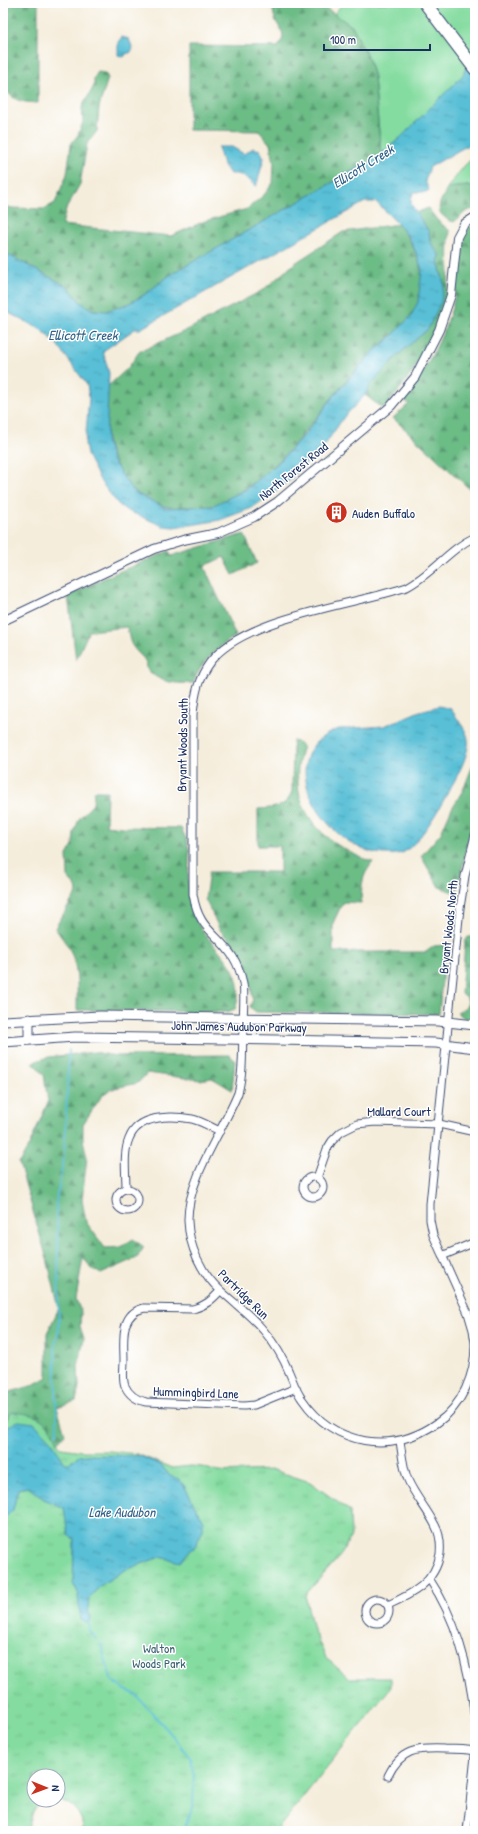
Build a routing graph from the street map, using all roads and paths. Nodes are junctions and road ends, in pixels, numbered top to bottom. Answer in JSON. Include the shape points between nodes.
{"nodes":[{"id":1,"x":420,"y":3,"type":"edge"},
{"id":2,"x":425,"y":3,"type":"edge"},
{"id":3,"x":433,"y":14,"type":"junction"},
{"id":4,"x":475,"y":69,"type":"edge"},
{"id":5,"x":475,"y":217,"type":"edge"},
{"id":6,"x":475,"y":537,"type":"edge"},
{"id":7,"x":3,"y":621,"type":"edge"},
{"id":8,"x":475,"y":835,"type":"edge"},
{"id":9,"x":29,"y":1018,"type":"junction"},
{"id":10,"x":243,"y":1018,"type":"junction"},
{"id":11,"x":3,"y":1021,"type":"edge"},
{"id":12,"x":449,"y":1022,"type":"junction"},
{"id":13,"x":475,"y":1025,"type":"edge"},
{"id":14,"x":29,"y":1039,"type":"junction"},
{"id":15,"x":242,"y":1039,"type":"junction"},
{"id":16,"x":3,"y":1042,"type":"edge"},
{"id":17,"x":447,"y":1044,"type":"junction"},
{"id":18,"x":475,"y":1048,"type":"edge"},
{"id":19,"x":439,"y":1124,"type":"junction"},
{"id":20,"x":220,"y":1131,"type":"junction"},
{"id":21,"x":475,"y":1132,"type":"edge"},
{"id":22,"x":317,"y":1178,"type":"dead end"},
{"id":23,"x":126,"y":1188,"type":"dead end"},
{"id":24,"x":475,"y":1242,"type":"edge"},
{"id":25,"x":442,"y":1256,"type":"junction"},
{"id":26,"x":220,"y":1291,"type":"junction"},
{"id":27,"x":475,"y":1344,"type":"edge"},
{"id":28,"x":296,"y":1388,"type":"junction"},
{"id":29,"x":400,"y":1441,"type":"junction"},
{"id":30,"x":430,"y":1580,"type":"junction"},
{"id":31,"x":388,"y":1605,"type":"dead end"},
{"id":32,"x":471,"y":1670,"type":"edge"},
{"id":33,"x":475,"y":1720,"type":"edge"},
{"id":34,"x":475,"y":1751,"type":"edge"},
{"id":35,"x":475,"y":1756,"type":"edge"},
{"id":36,"x":388,"y":1776,"type":"dead end"},
{"id":37,"x":472,"y":1808,"type":"edge"},
{"id":38,"x":467,"y":1831,"type":"edge"}],
"edges":[{"from":1,"to":3,"type":"highway"},
{"from":2,"to":3,"type":"highway"},
{"from":3,"to":4,"type":"highway"},
{"from":5,"to":7,"type":"street","name":"North Forest Road","via":[[464,224],[457,237],[451,295],[439,330],[415,377],[392,406],[277,502],[254,517],[218,533],[154,549]]},
{"from":6,"to":10,"type":"street","name":"Bryant Woods South","via":[[408,587],[291,618],[237,640],[216,655],[202,674],[196,690],[193,714],[193,894],[202,922],[232,956],[240,971],[243,984]]},
{"from":8,"to":12,"type":"street","name":"Bryant Woods North","via":[[462,894]]},
{"from":9,"to":10,"type":"main road","name":"John James Audubon Parkway"},
{"from":9,"to":11,"type":"main road","name":"John James Audubon Parkway"},
{"from":9,"to":14,"type":"main road"},
{"from":10,"to":12,"type":"main road","name":"John James Audubon Parkway"},
{"from":10,"to":15,"type":"street","name":"Bryant Woods South"},
{"from":12,"to":13,"type":"main road","name":"John James Audubon Parkway"},
{"from":12,"to":17,"type":"street","name":"Bryant Woods North"},
{"from":14,"to":15,"type":"main road","name":"John James Audubon Parkway"},
{"from":14,"to":16,"type":"main road","name":"John James Audubon Parkway"},
{"from":15,"to":17,"type":"main road","name":"John James Audubon Parkway"},
{"from":15,"to":20,"type":"street","name":"Partridge Run","via":[[241,1084]]},
{"from":17,"to":18,"type":"main road","name":"John James Audubon Parkway"},
{"from":17,"to":19,"type":"street","name":"Partridge Run"},
{"from":19,"to":21,"type":"street","name":"Mallard Court"},
{"from":19,"to":22,"type":"street","name":"Mallard Court","via":[[365,1122],[349,1128],[332,1140]]},
{"from":19,"to":25,"type":"street","name":"Partridge Run","via":[[430,1220]]},
{"from":20,"to":23,"type":"street","via":[[191,1119],[158,1118],[144,1121],[135,1128],[127,1143]]},
{"from":20,"to":26,"type":"street","name":"Partridge Run","via":[[192,1190],[188,1220],[192,1244],[199,1263]]},
{"from":24,"to":25,"type":"street"},
{"from":25,"to":27,"type":"street","name":"Partridge Run","via":[[468,1313],[474,1330]]},
{"from":26,"to":28,"type":"street","name":"Partridge Run","via":[[242,1308],[265,1332],[281,1355]]},
{"from":26,"to":28,"type":"street","name":"Hummingbird Lane","via":[[201,1307],[144,1308],[138,1309],[130,1316],[124,1328],[124,1379],[128,1392],[146,1402],[244,1406],[254,1405]]},
{"from":27,"to":29,"type":"street","name":"Partridge Run","via":[[475,1360],[468,1382],[451,1412],[421,1434]]},
{"from":28,"to":29,"type":"street","name":"Partridge Run","via":[[310,1410],[322,1422],[345,1435],[374,1442]]},
{"from":29,"to":30,"type":"street","via":[[408,1480],[439,1536],[438,1561]]},
{"from":30,"to":31,"type":"street","via":[[419,1589]]},
{"from":30,"to":32,"type":"street","via":[[455,1628]]},
{"from":32,"to":33,"type":"street"},
{"from":34,"to":36,"type":"street","via":[[420,1748],[408,1752],[394,1764]]},
{"from":35,"to":37,"type":"street"},
{"from":37,"to":38,"type":"street"}]}
